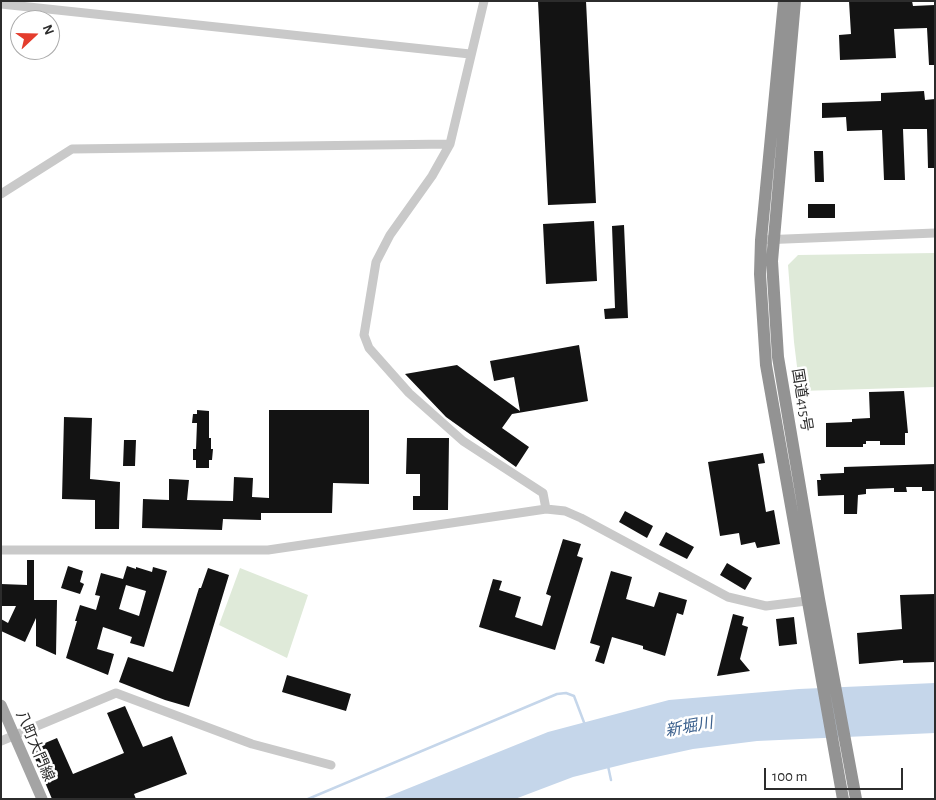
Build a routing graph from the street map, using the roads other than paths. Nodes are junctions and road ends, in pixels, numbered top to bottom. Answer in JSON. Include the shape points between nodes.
{"nodes":[{"id":1,"x":484,"y":1,"type":"edge"},
{"id":2,"x":784,"y":1,"type":"edge"},
{"id":3,"x":795,"y":1,"type":"edge"},
{"id":4,"x":1,"y":4,"type":"edge"},
{"id":5,"x":470,"y":54,"type":"junction"},
{"id":6,"x":450,"y":144,"type":"junction"},
{"id":7,"x":1,"y":194,"type":"edge"},
{"id":8,"x":935,"y":234,"type":"edge"},
{"id":9,"x":767,"y":240,"type":"junction"},
{"id":10,"x":546,"y":509,"type":"junction"},
{"id":11,"x":1,"y":550,"type":"edge"},
{"id":12,"x":814,"y":600,"type":"junction"},
{"id":13,"x":828,"y":681,"type":"junction"},
{"id":14,"x":1,"y":705,"type":"edge"},
{"id":15,"x":15,"y":735,"type":"junction"},
{"id":16,"x":1,"y":741,"type":"edge"},
{"id":17,"x":331,"y":765,"type":"dead end"},
{"id":18,"x":849,"y":795,"type":"edge"},
{"id":19,"x":42,"y":799,"type":"edge"}],
"edges":[{"from":1,"to":5,"type":"street"},
{"from":2,"to":9,"type":"highway","name":"国道415号"},
{"from":3,"to":9,"type":"highway","name":"国道415号"},
{"from":4,"to":5,"type":"street"},
{"from":5,"to":6,"type":"street"},
{"from":6,"to":7,"type":"street","via":[[72,149]]},
{"from":6,"to":10,"type":"street","via":[[376,262],[364,335],[369,348],[410,393],[463,441],[543,493]]},
{"from":8,"to":9,"type":"street"},
{"from":9,"to":12,"type":"highway","name":"国道415号","via":[[760,274],[766,365]]},
{"from":10,"to":11,"type":"street","via":[[268,550]]},
{"from":10,"to":12,"type":"street","via":[[565,511],[581,518],[728,597],[766,606]]},
{"from":12,"to":13,"type":"highway","name":"国道415号"},
{"from":13,"to":18,"type":"highway","name":"国道415号","via":[[834,743]]},
{"from":13,"to":18,"type":"highway","name":"国道415号","via":[[847,744]]},
{"from":14,"to":15,"type":"main road","name":"八町大門線"},
{"from":15,"to":16,"type":"street"},
{"from":15,"to":17,"type":"street","via":[[116,693],[252,744]]},
{"from":15,"to":19,"type":"main road","name":"八町大門線"}]}
